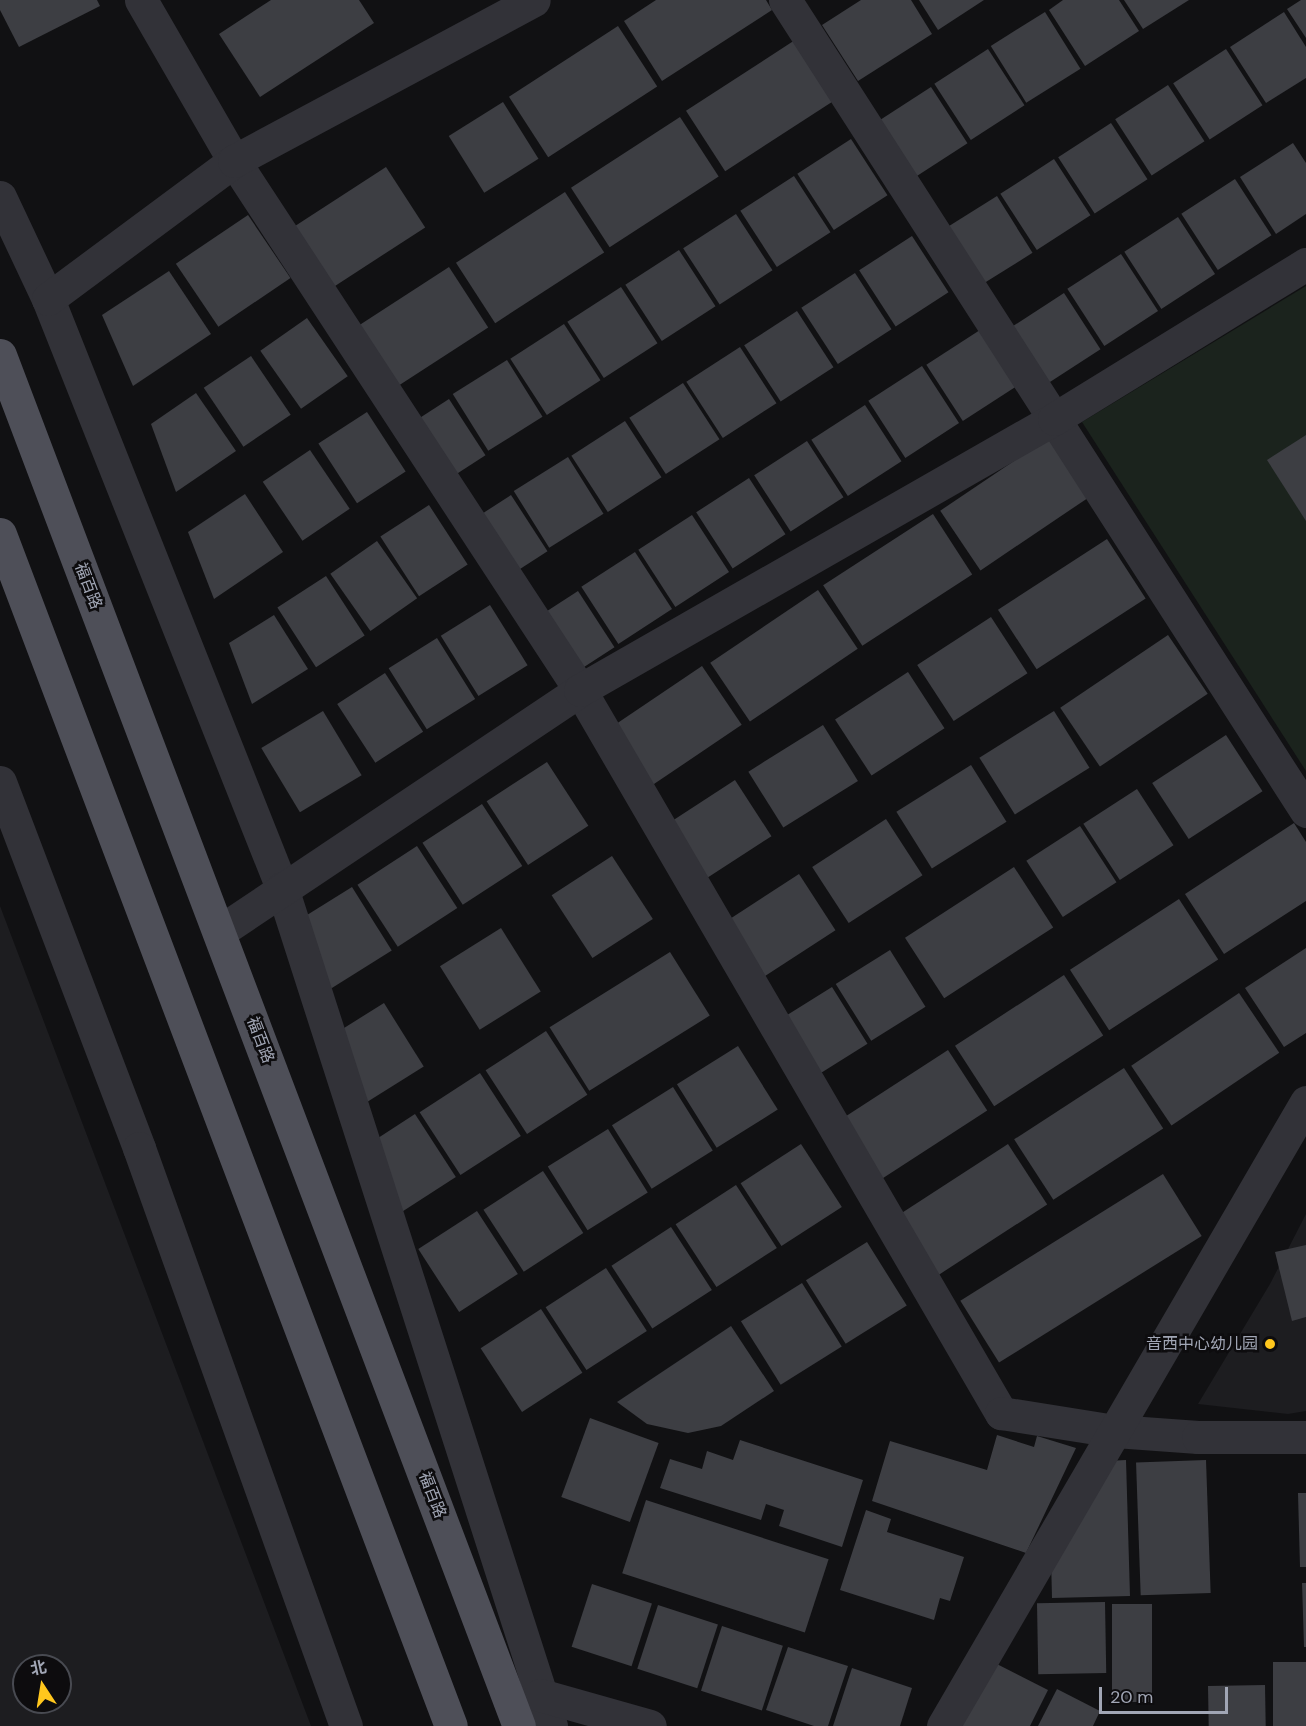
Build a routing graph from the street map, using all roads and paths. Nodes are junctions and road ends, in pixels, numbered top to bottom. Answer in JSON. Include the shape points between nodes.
{"nodes":[{"id":1,"x":141,"y":0,"type":"edge"},
{"id":2,"x":534,"y":0,"type":"edge"},
{"id":3,"x":784,"y":0,"type":"edge"},
{"id":4,"x":234,"y":161,"type":"junction"},
{"id":5,"x":0,"y":196,"type":"edge"},
{"id":6,"x":1306,"y":264,"type":"edge"},
{"id":7,"x":48,"y":299,"type":"junction"},
{"id":8,"x":0,"y":355,"type":"edge"},
{"id":9,"x":1054,"y":419,"type":"junction"},
{"id":10,"x":0,"y":534,"type":"edge"},
{"id":11,"x":580,"y":690,"type":"junction"},
{"id":12,"x":0,"y":782,"type":"edge"},
{"id":13,"x":1306,"y":811,"type":"edge"},
{"id":14,"x":282,"y":888,"type":"junction"},
{"id":15,"x":219,"y":932,"type":"junction"},
{"id":16,"x":1306,"y":1102,"type":"edge"},
{"id":17,"x":1115,"y":1431,"type":"junction"},
{"id":18,"x":1306,"y":1437,"type":"edge"},
{"id":19,"x":540,"y":1695,"type":"junction"},
{"id":20,"x":346,"y":1726,"type":"edge"},
{"id":21,"x":451,"y":1726,"type":"edge"},
{"id":22,"x":519,"y":1726,"type":"edge"},
{"id":23,"x":552,"y":1726,"type":"edge"},
{"id":24,"x":650,"y":1726,"type":"edge"},
{"id":25,"x":943,"y":1726,"type":"edge"}],
"edges":[{"from":1,"to":4,"type":"street"},
{"from":2,"to":4,"type":"street"},
{"from":3,"to":9,"type":"street"},
{"from":4,"to":7,"type":"street"},
{"from":4,"to":11,"type":"street"},
{"from":5,"to":7,"type":"street"},
{"from":6,"to":9,"type":"street"},
{"from":7,"to":14,"type":"street"},
{"from":8,"to":15,"type":"main road","name":"福百路"},
{"from":9,"to":11,"type":"street"},
{"from":9,"to":13,"type":"street"},
{"from":10,"to":21,"type":"main road"},
{"from":11,"to":14,"type":"street"},
{"from":11,"to":17,"type":"street","via":[[1001,1413]]},
{"from":12,"to":20,"type":"street","via":[[139,1148]]},
{"from":14,"to":15,"type":"street"},
{"from":14,"to":19,"type":"street"},
{"from":15,"to":22,"type":"main road","name":"福百路"},
{"from":16,"to":17,"type":"street"},
{"from":17,"to":18,"type":"street","via":[[1198,1437]]},
{"from":17,"to":25,"type":"street"},
{"from":19,"to":23,"type":"street"},
{"from":19,"to":24,"type":"street"}]}
